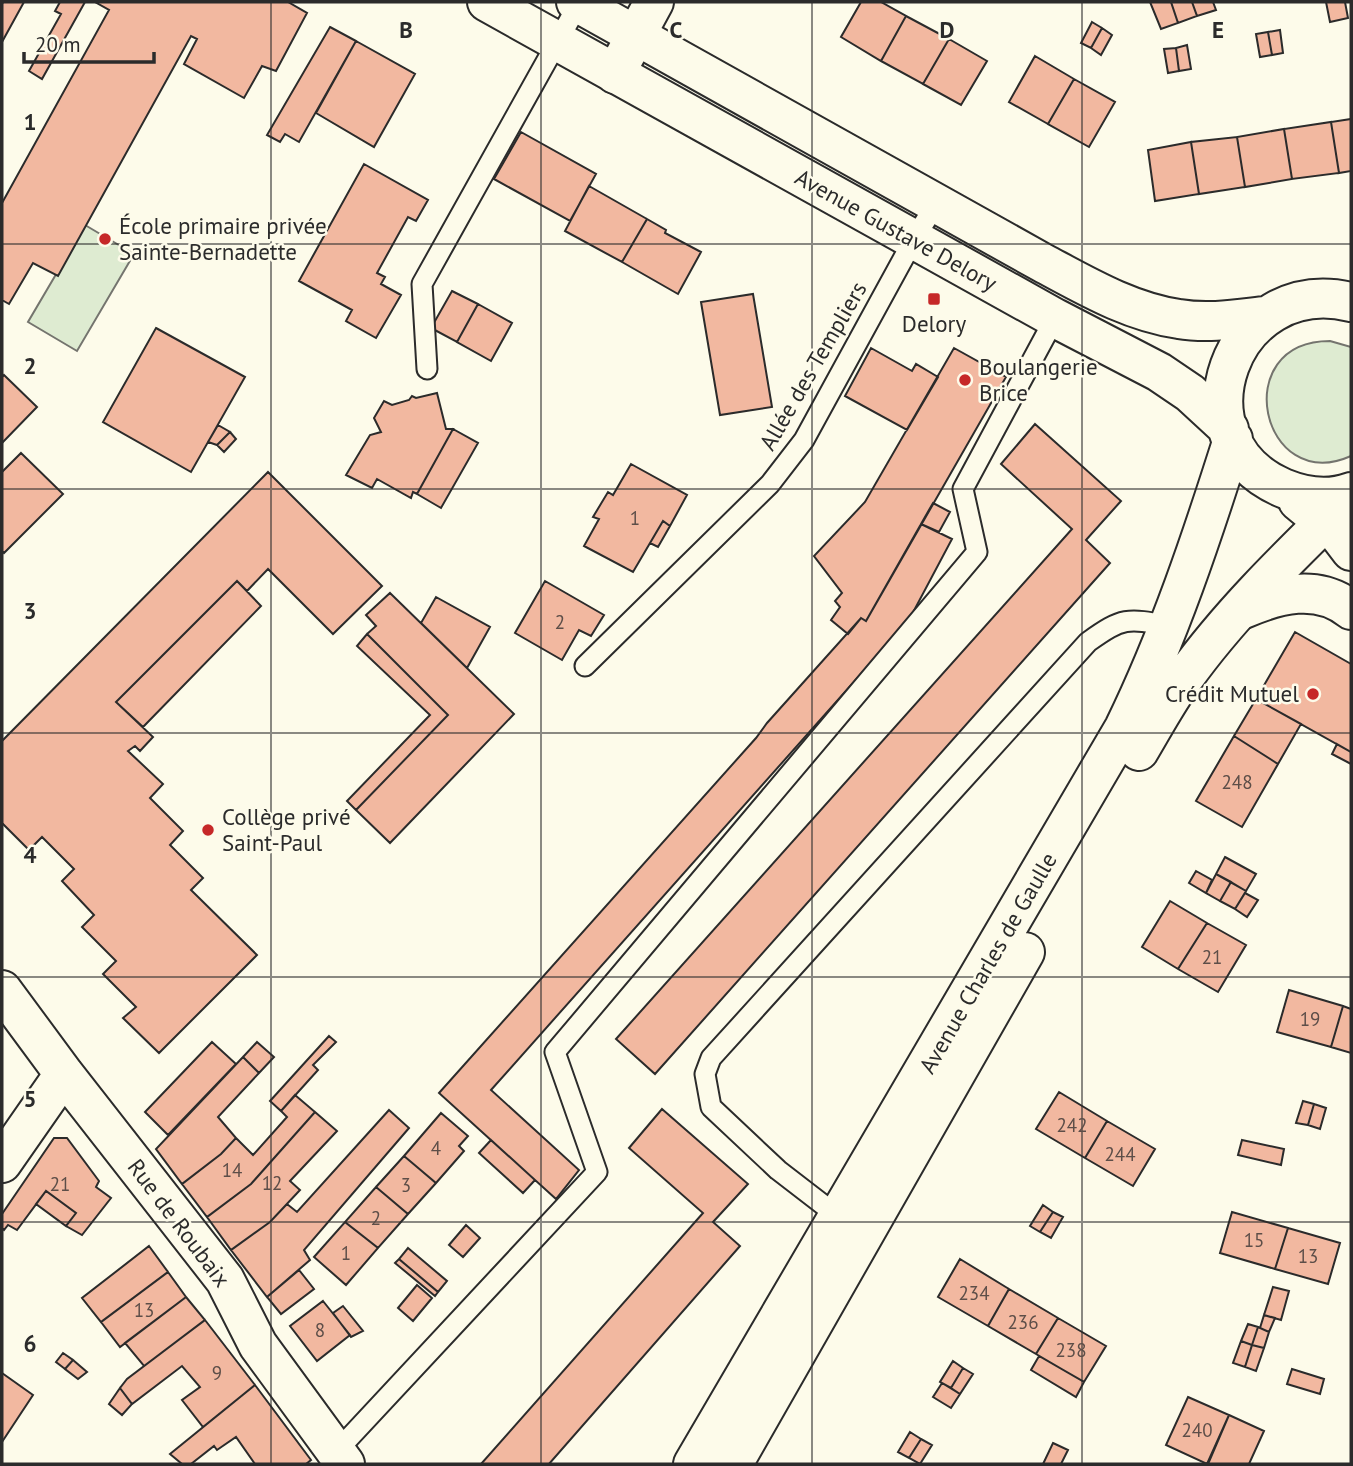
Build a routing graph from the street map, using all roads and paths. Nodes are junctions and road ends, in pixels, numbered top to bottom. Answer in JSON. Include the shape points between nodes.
{"nodes":[{"id":1,"x":487,"y":2,"type":"edge"},
{"id":2,"x":654,"y":2,"type":"edge"},
{"id":3,"x":577,"y":3,"type":"edge"},
{"id":4,"x":636,"y":35,"type":"junction"},
{"id":5,"x":556,"y":41,"type":"junction"},
{"id":6,"x":615,"y":74,"type":"junction"},
{"id":7,"x":936,"y":204,"type":"junction"},
{"id":8,"x":914,"y":239,"type":"junction"},
{"id":9,"x":1351,"y":281,"type":"edge"},
{"id":10,"x":1314,"y":299,"type":"junction"},
{"id":11,"x":1351,"y":302,"type":"edge"},
{"id":12,"x":1266,"y":316,"type":"junction"},
{"id":13,"x":1055,"y":318,"type":"junction"},
{"id":14,"x":427,"y":369,"type":"dead end"},
{"id":15,"x":1231,"y":434,"type":"junction"},
{"id":16,"x":1342,"y":504,"type":"edge"},
{"id":17,"x":1351,"y":551,"type":"edge"},
{"id":18,"x":1241,"y":610,"type":"junction"},
{"id":19,"x":1351,"y":610,"type":"edge"},
{"id":20,"x":1169,"y":626,"type":"junction"},
{"id":21,"x":585,"y":666,"type":"dead end"},
{"id":22,"x":2,"y":990,"type":"edge"},
{"id":23,"x":64,"y":1074,"type":"junction"},
{"id":24,"x":2,"y":1163,"type":"edge"},
{"id":25,"x":839,"y":1217,"type":"junction"},
{"id":26,"x":341,"y":1458,"type":"edge"},
{"id":27,"x":693,"y":1464,"type":"edge"},
{"id":28,"x":733,"y":1464,"type":"edge"}],
"edges":[{"from":1,"to":5,"type":"main road","name":"Avenue Gustave Delory"},
{"from":2,"to":4,"type":"main road"},
{"from":3,"to":4,"type":"main road","name":"Avenue Gustave Delory"},
{"from":3,"to":5,"type":"lane","name":"Avenue Gustave Delory"},
{"from":4,"to":6,"type":"main road"},
{"from":4,"to":7,"type":"main road","name":"Avenue Gustave Delory"},
{"from":5,"to":6,"type":"main road","name":"Avenue Gustave Delory"},
{"from":5,"to":14,"type":"lane","name":"Avenue Gustave Delory","via":[[422,284]]},
{"from":6,"to":8,"type":"main road","name":"Avenue Gustave Delory"},
{"from":7,"to":8,"type":"lane","name":"Allée des Templiers"},
{"from":7,"to":12,"type":"main road","name":"Avenue Gustave Delory","via":[[1094,290],[1147,312],[1181,320]]},
{"from":8,"to":13,"type":"main road","name":"Avenue Gustave Delory"},
{"from":8,"to":21,"type":"lane","name":"Allée des Templiers","via":[[804,440],[770,484]]},
{"from":9,"to":10,"type":"main road"},
{"from":10,"to":11,"type":"main road"},
{"from":10,"to":12,"type":"main road","via":[[1289,304]]},
{"from":12,"to":15,"type":"main road","via":[[1243,338],[1228,366],[1223,398]]},
{"from":13,"to":15,"type":"main road","name":"Avenue Gustave Delory","via":[[1177,383]]},
{"from":13,"to":26,"type":"lane","via":[[963,489],[977,552],[555,1052],[597,1172]]},
{"from":15,"to":16,"type":"main road","name":"Avenue Gustave Delory","via":[[1256,471],[1280,487],[1313,496],[1335,496]]},
{"from":15,"to":20,"type":"main road","name":"Avenue Charles de Gaulle"},
{"from":16,"to":17,"type":"main road"},
{"from":16,"to":18,"type":"main road","name":"Avenue Charles de Gaulle"},
{"from":18,"to":19,"type":"main road","via":[[1294,594],[1324,596]]},
{"from":18,"to":28,"type":"main road","name":"Avenue Charles de Gaulle","via":[[1164,707]]},
{"from":20,"to":25,"type":"main road","name":"Avenue Charles de Gaulle","via":[[1141,694],[1097,778]]},
{"from":20,"to":25,"type":"lane","via":[[1133,619],[1115,623],[1088,642],[711,1058],[705,1074],[711,1107],[778,1170]]},
{"from":22,"to":23,"type":"main road","name":"Rue de Roubaix"},
{"from":23,"to":24,"type":"main road"},
{"from":23,"to":26,"type":"main road","name":"Rue de Roubaix","via":[[225,1280],[258,1345]]},
{"from":25,"to":27,"type":"main road","name":"Avenue Charles de Gaulle"}]}
